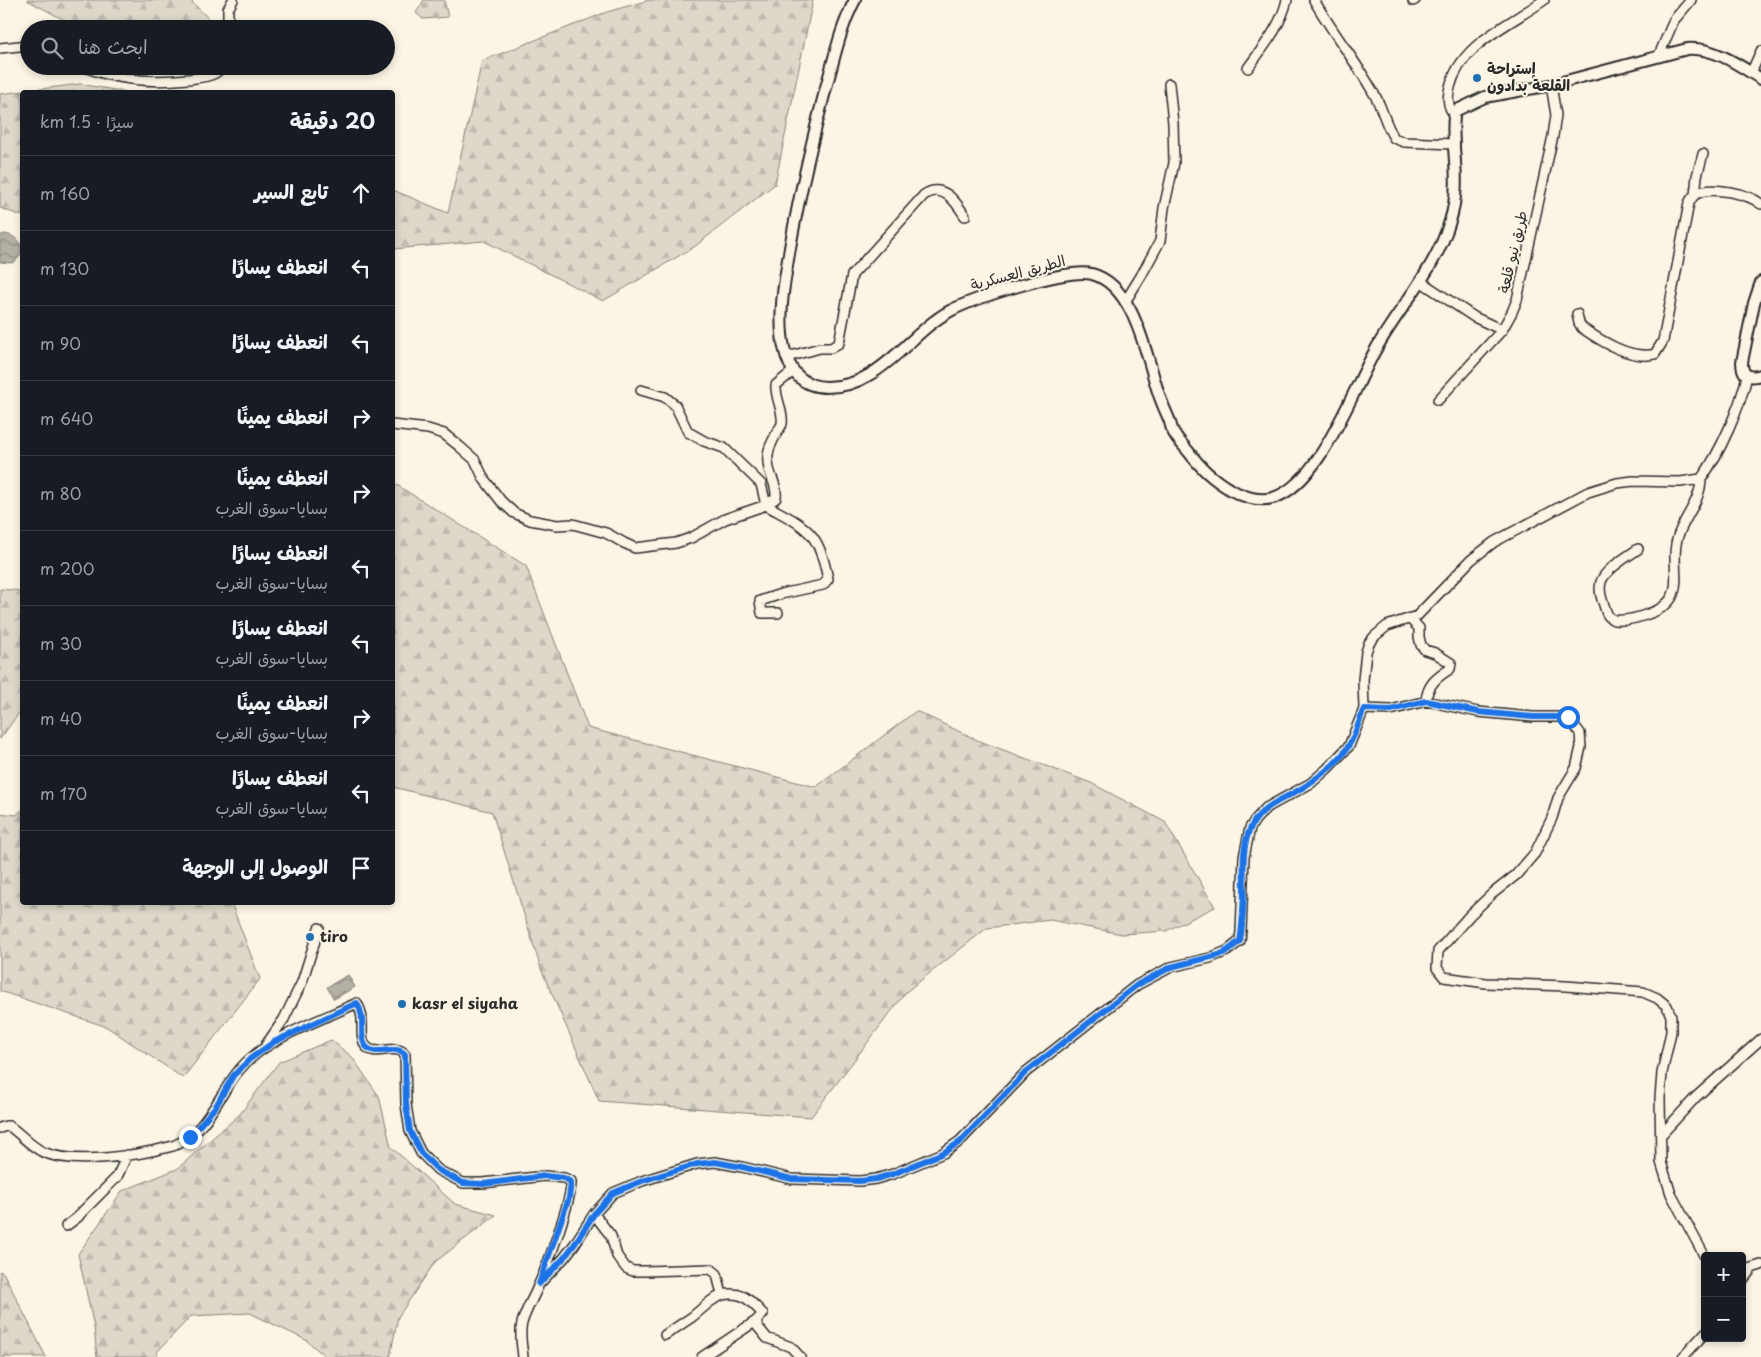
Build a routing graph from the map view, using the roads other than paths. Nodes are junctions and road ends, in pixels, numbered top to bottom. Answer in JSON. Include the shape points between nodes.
{"nodes":[{"id":1,"x":233,"y":0,"type":"edge"},
{"id":2,"x":855,"y":0,"type":"edge"},
{"id":3,"x":1287,"y":0,"type":"edge"},
{"id":4,"x":1314,"y":0,"type":"edge"},
{"id":5,"x":1544,"y":0,"type":"edge"},
{"id":6,"x":1691,"y":0,"type":"edge"},
{"id":7,"x":228,"y":20,"type":"edge"},
{"id":8,"x":20,"y":46,"type":"edge"},
{"id":9,"x":0,"y":48,"type":"edge"},
{"id":10,"x":1761,"y":51,"type":"edge"},
{"id":11,"x":1659,"y":55,"type":"junction"},
{"id":12,"x":1248,"y":68,"type":"dead end"},
{"id":13,"x":1752,"y":73,"type":"junction"},
{"id":14,"x":109,"y":75,"type":"edge"},
{"id":15,"x":209,"y":75,"type":"edge"},
{"id":16,"x":1761,"y":79,"type":"edge"},
{"id":17,"x":1168,"y":84,"type":"dead end"},
{"id":18,"x":1551,"y":85,"type":"junction"},
{"id":19,"x":1455,"y":111,"type":"junction"},
{"id":20,"x":1454,"y":144,"type":"junction"},
{"id":21,"x":1703,"y":154,"type":"dead end"},
{"id":22,"x":1695,"y":195,"type":"junction"},
{"id":23,"x":1761,"y":204,"type":"edge"},
{"id":24,"x":965,"y":216,"type":"dead end"},
{"id":25,"x":1420,"y":281,"type":"junction"},
{"id":26,"x":1761,"y":282,"type":"edge"},
{"id":27,"x":1125,"y":302,"type":"junction"},
{"id":28,"x":1577,"y":314,"type":"dead end"},
{"id":29,"x":1502,"y":330,"type":"junction"},
{"id":30,"x":787,"y":357,"type":"junction"},
{"id":31,"x":792,"y":372,"type":"junction"},
{"id":32,"x":1761,"y":375,"type":"edge"},
{"id":33,"x":1747,"y":376,"type":"junction"},
{"id":34,"x":640,"y":390,"type":"dead end"},
{"id":35,"x":1438,"y":400,"type":"dead end"},
{"id":36,"x":395,"y":425,"type":"edge"},
{"id":37,"x":1702,"y":479,"type":"junction"},
{"id":38,"x":766,"y":505,"type":"junction"},
{"id":39,"x":1638,"y":548,"type":"dead end"},
{"id":40,"x":778,"y":612,"type":"dead end"},
{"id":41,"x":1410,"y":619,"type":"junction"},
{"id":42,"x":1426,"y":701,"type":"junction"},
{"id":43,"x":1364,"y":709,"type":"junction"},
{"id":44,"x":319,"y":928,"type":"dead end"},
{"id":45,"x":1761,"y":1038,"type":"edge"},
{"id":46,"x":264,"y":1048,"type":"junction"},
{"id":47,"x":0,"y":1128,"type":"edge"},
{"id":48,"x":1661,"y":1135,"type":"junction"},
{"id":49,"x":126,"y":1155,"type":"junction"},
{"id":50,"x":594,"y":1214,"type":"junction"},
{"id":51,"x":66,"y":1226,"type":"dead end"},
{"id":52,"x":1702,"y":1252,"type":"edge"},
{"id":53,"x":1756,"y":1266,"type":"edge"},
{"id":54,"x":1746,"y":1276,"type":"edge"},
{"id":55,"x":539,"y":1284,"type":"junction"},
{"id":56,"x":722,"y":1295,"type":"junction"},
{"id":57,"x":756,"y":1321,"type":"junction"},
{"id":58,"x":665,"y":1335,"type":"dead end"},
{"id":59,"x":1701,"y":1337,"type":"edge"},
{"id":60,"x":524,"y":1357,"type":"edge"},
{"id":61,"x":702,"y":1357,"type":"edge"},
{"id":62,"x":800,"y":1357,"type":"edge"},
{"id":63,"x":1683,"y":1357,"type":"edge"}],
"edges":[{"from":1,"to":7,"type":"street","via":[[228,9]]},
{"from":2,"to":30,"type":"main road","via":[[836,50],[801,191],[784,280],[782,338]]},
{"from":3,"to":12,"type":"street","via":[[1274,32]]},
{"from":4,"to":20,"type":"street","via":[[1363,74],[1394,138],[1404,142]]},
{"from":5,"to":19,"type":"street","via":[[1470,52],[1450,84],[1448,102],[1451,110]]},
{"from":6,"to":11,"type":"street","via":[[1674,20]]},
{"from":8,"to":9,"type":"street"},
{"from":10,"to":13,"type":"street"},
{"from":11,"to":13,"type":"main road","via":[[1687,49],[1704,50]]},
{"from":11,"to":18,"type":"main road"},
{"from":13,"to":16,"type":"main road"},
{"from":14,"to":15,"type":"street","via":[[149,82]]},
{"from":17,"to":27,"type":"street","via":[[1174,163],[1160,241]]},
{"from":18,"to":19,"type":"main road","via":[[1485,97]]},
{"from":18,"to":29,"type":"street","name":"طريق نيو قلعة","via":[[1556,115],[1553,136],[1517,300]]},
{"from":19,"to":20,"type":"main road","name":"الطريق العسكرية"},
{"from":20,"to":25,"type":"main road","name":"الطريق العسكرية","via":[[1456,193],[1451,218],[1437,254]]},
{"from":21,"to":22,"type":"street","via":[[1696,176]]},
{"from":22,"to":23,"type":"street","via":[[1710,190],[1735,192]]},
{"from":22,"to":28,"type":"street","via":[[1689,203],[1663,341],[1655,354],[1638,354],[1612,347],[1582,328]]},
{"from":24,"to":30,"type":"street","via":[[956,202],[942,192],[932,191],[924,195],[852,275],[839,343],[831,348]]},
{"from":25,"to":27,"type":"main road","name":"الطريق العسكرية","via":[[1375,350],[1340,422],[1313,465],[1294,487],[1267,500],[1246,497],[1215,480],[1173,433],[1142,337]]},
{"from":25,"to":29,"type":"street","via":[[1468,313]]},
{"from":26,"to":33,"type":"main road","via":[[1742,362]]},
{"from":27,"to":31,"type":"main road","name":"الطريق العسكرية","via":[[1102,278],[1082,273],[1066,274],[961,305],[932,322],[880,368],[850,384],[810,385]]},
{"from":29,"to":35,"type":"street","name":"طريق نيو قلعة"},
{"from":30,"to":31,"type":"main road"},
{"from":31,"to":38,"type":"street","via":[[776,387],[783,419],[768,450],[767,460],[776,498]]},
{"from":32,"to":33,"type":"main road"},
{"from":33,"to":37,"type":"street","via":[[1737,411]]},
{"from":34,"to":38,"type":"street","via":[[665,397],[675,405],[688,432],[724,448],[761,484]]},
{"from":36,"to":38,"type":"street","via":[[444,434],[475,460],[484,479],[514,513],[530,520],[573,524],[606,533],[636,548],[676,543],[725,519]]},
{"from":37,"to":39,"type":"street","via":[[1697,498],[1676,540],[1675,590],[1669,603],[1644,616],[1611,619],[1605,611],[1601,581]]},
{"from":37,"to":41,"type":"street","via":[[1618,483],[1581,495],[1494,542],[1471,560],[1422,612]]},
{"from":38,"to":40,"type":"street","via":[[802,526],[812,536],[828,580],[823,585],[760,601],[762,613]]},
{"from":41,"to":42,"type":"street","via":[[1419,628],[1421,645],[1425,650],[1451,663],[1450,669],[1438,677],[1427,691]]},
{"from":41,"to":43,"type":"street","via":[[1387,626],[1370,643],[1363,680]]},
{"from":42,"to":43,"type":"street","via":[[1391,710]]},
{"from":42,"to":48,"type":"street","via":[[1478,712],[1568,717],[1580,732],[1581,747],[1576,768],[1558,798],[1535,853],[1438,950],[1437,968],[1444,977],[1486,983],[1643,992],[1657,998],[1667,1006],[1672,1032],[1662,1073]]},
{"from":43,"to":50,"type":"street","via":[[1342,754],[1310,783],[1266,808],[1250,828],[1244,857],[1240,941],[1219,955],[1171,967],[1137,985],[1026,1072],[960,1142],[920,1164],[860,1181],[792,1179],[730,1164],[697,1164],[613,1193]]},
{"from":44,"to":46,"type":"street","via":[[302,982],[284,1019]]},
{"from":45,"to":48,"type":"street","via":[[1696,1097]]},
{"from":46,"to":49,"type":"street","via":[[233,1076],[216,1106],[190,1137],[164,1148]]},
{"from":46,"to":55,"type":"street","via":[[357,1003],[362,1013],[363,1040],[368,1049],[395,1049],[405,1054],[410,1131],[421,1153],[438,1170],[463,1183],[483,1184],[545,1176],[569,1180],[572,1184],[569,1198]]},
{"from":47,"to":49,"type":"street","via":[[9,1126],[38,1149],[53,1156]]},
{"from":48,"to":52,"type":"street","via":[[1661,1162],[1671,1194]]},
{"from":49,"to":51,"type":"street","via":[[117,1177]]},
{"from":50,"to":55,"type":"street","via":[[574,1245]]},
{"from":50,"to":56,"type":"street","via":[[611,1236],[617,1256],[626,1268],[639,1271],[711,1268],[717,1274]]},
{"from":53,"to":54,"type":"street"},
{"from":55,"to":60,"type":"street","via":[[522,1322],[520,1332]]},
{"from":56,"to":57,"type":"street","via":[[742,1294],[763,1314]]},
{"from":56,"to":58,"type":"street"},
{"from":57,"to":61,"type":"street"},
{"from":57,"to":62,"type":"street","via":[[767,1338],[791,1347]]},
{"from":59,"to":63,"type":"street"}]}
